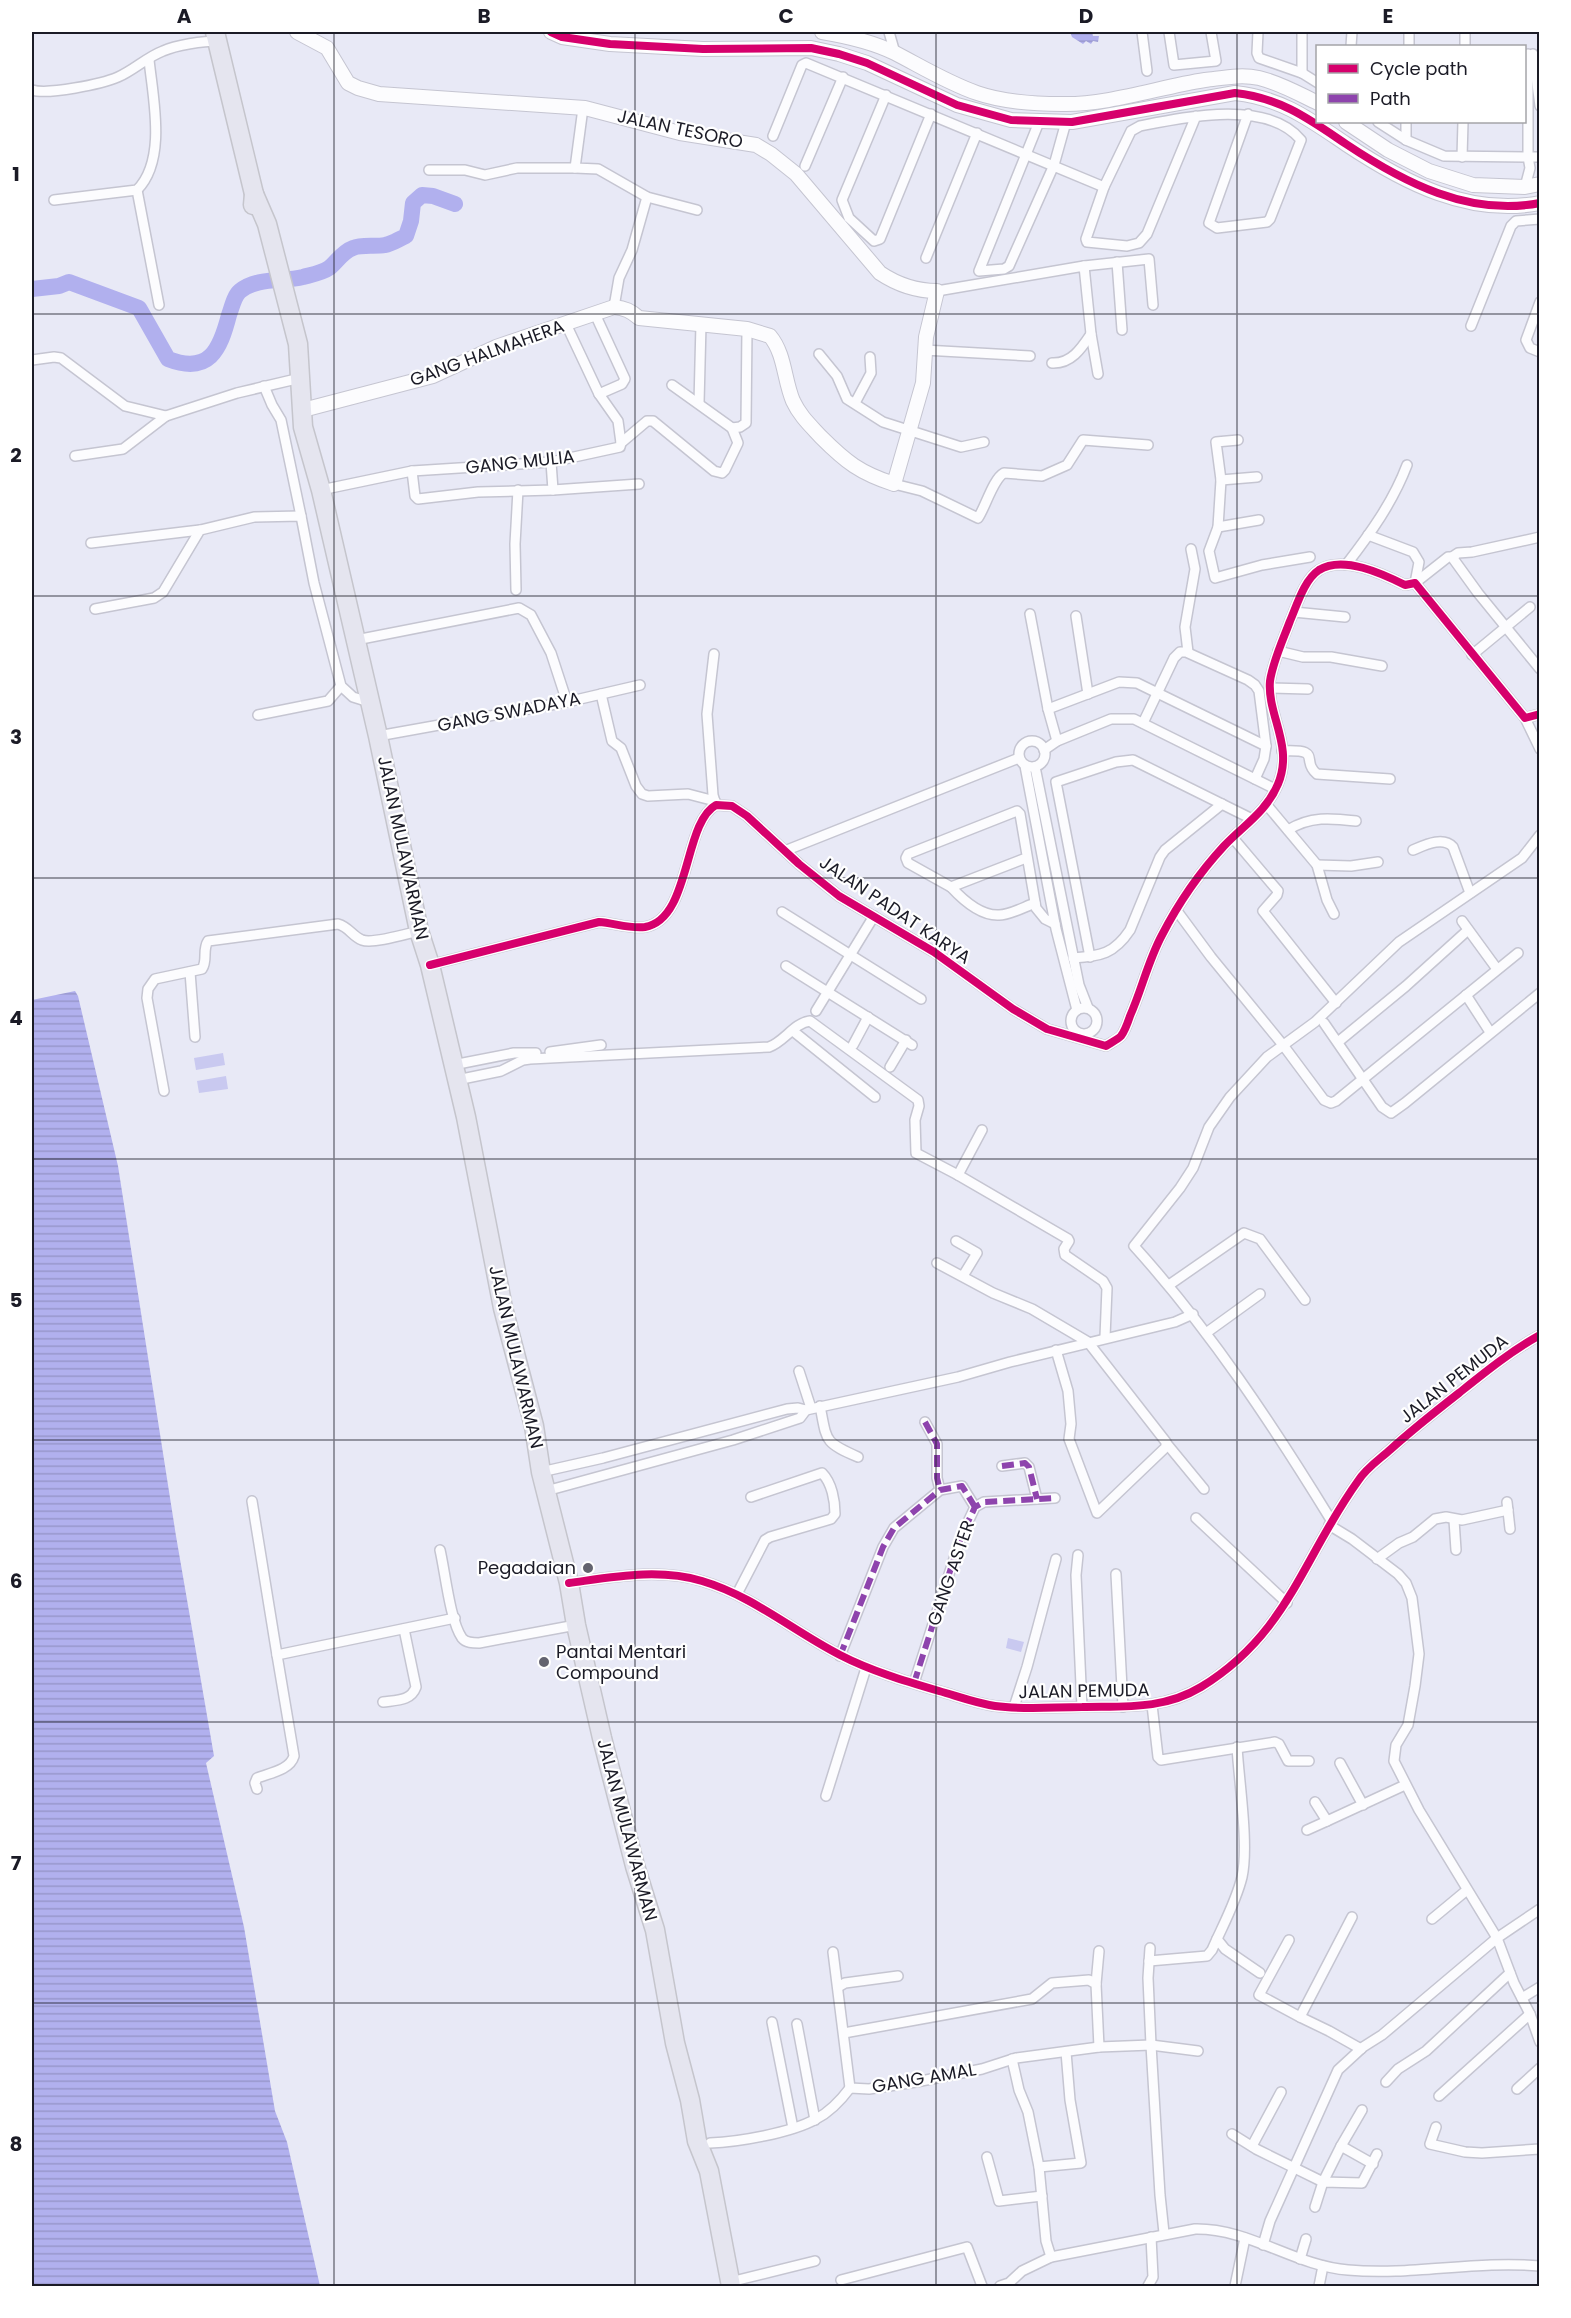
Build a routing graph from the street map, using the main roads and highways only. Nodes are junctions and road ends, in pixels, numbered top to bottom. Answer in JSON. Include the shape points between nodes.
{"nodes":[{"id":1,"x":217,"y":36,"type":"edge"},
{"id":2,"x":281,"y":297,"type":"junction"},
{"id":3,"x":303,"y":419,"type":"junction"},
{"id":4,"x":696,"y":2099,"type":"junction"},
{"id":5,"x":709,"y":2171,"type":"junction"},
{"id":6,"x":730,"y":2284,"type":"edge"}],
"edges":[{"from":1,"to":2,"type":"highway","name":"JALAN MULAWARMAN","via":[[254,194],[253,206]]},
{"from":2,"to":3,"type":"highway","name":"JALAN MULAWARMAN","via":[[298,344]]},
{"from":2,"to":3,"type":"highway","name":"JALAN MULAWARMAN","via":[[298,420]]},
{"from":3,"to":4,"type":"highway","name":"JALAN MULAWARMAN","via":[[455,1073],[503,1308],[534,1426],[576,1625]]},
{"from":4,"to":5,"type":"highway","via":[[710,2143]]},
{"from":4,"to":5,"type":"highway","via":[[697,2141]]},
{"from":5,"to":6,"type":"highway"}]}
